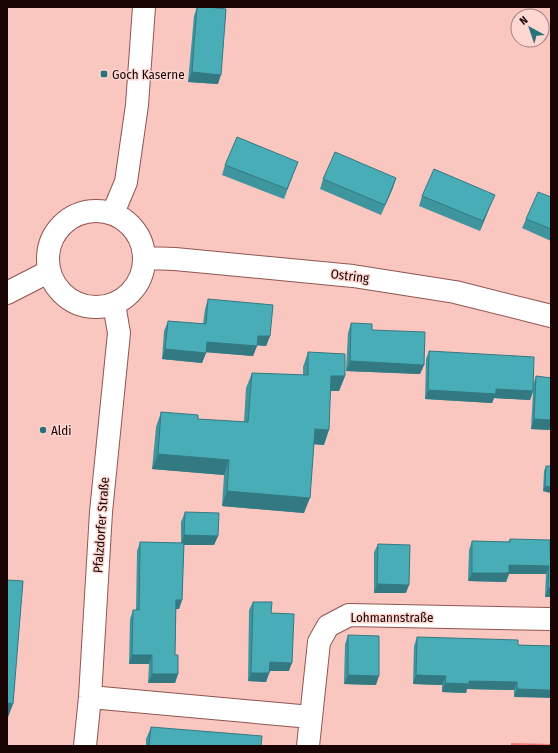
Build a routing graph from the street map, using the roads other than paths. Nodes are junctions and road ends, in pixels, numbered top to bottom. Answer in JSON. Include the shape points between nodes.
{"nodes":[{"id":1,"x":144,"y":7,"type":"edge"},
{"id":2,"x":113,"y":213,"type":"junction"},
{"id":3,"x":146,"y":258,"type":"junction"},
{"id":4,"x":48,"y":272,"type":"junction"},
{"id":5,"x":7,"y":293,"type":"edge"},
{"id":6,"x":114,"y":304,"type":"junction"},
{"id":7,"x":551,"y":316,"type":"edge"},
{"id":8,"x":551,"y":619,"type":"edge"},
{"id":9,"x":90,"y":697,"type":"junction"},
{"id":10,"x":311,"y":717,"type":"junction"},
{"id":11,"x":85,"y":746,"type":"edge"},
{"id":12,"x":308,"y":746,"type":"edge"}],
"edges":[{"from":1,"to":2,"type":"street","via":[[137,105],[126,182]]},
{"from":2,"to":3,"type":"street","via":[[128,222],[139,236]]},
{"from":2,"to":4,"type":"street","via":[[88,210],[69,218],[54,232],[48,252]]},
{"from":3,"to":6,"type":"street","via":[[141,277],[130,294]]},
{"from":3,"to":7,"type":"street","name":"Ostring","via":[[353,276],[455,292]]},
{"from":4,"to":5,"type":"street"},
{"from":4,"to":6,"type":"street","via":[[62,295],[87,307]]},
{"from":6,"to":9,"type":"street","name":"Pfalzdorfer Straße","via":[[118,333],[101,512]]},
{"from":8,"to":10,"type":"street","name":"Lohmannstraße","via":[[349,615],[328,626],[319,642]]},
{"from":9,"to":10,"type":"street"},
{"from":9,"to":11,"type":"street","name":"Pfalzdorfer Straße"},
{"from":10,"to":12,"type":"street","name":"Lohmannstraße"}]}
